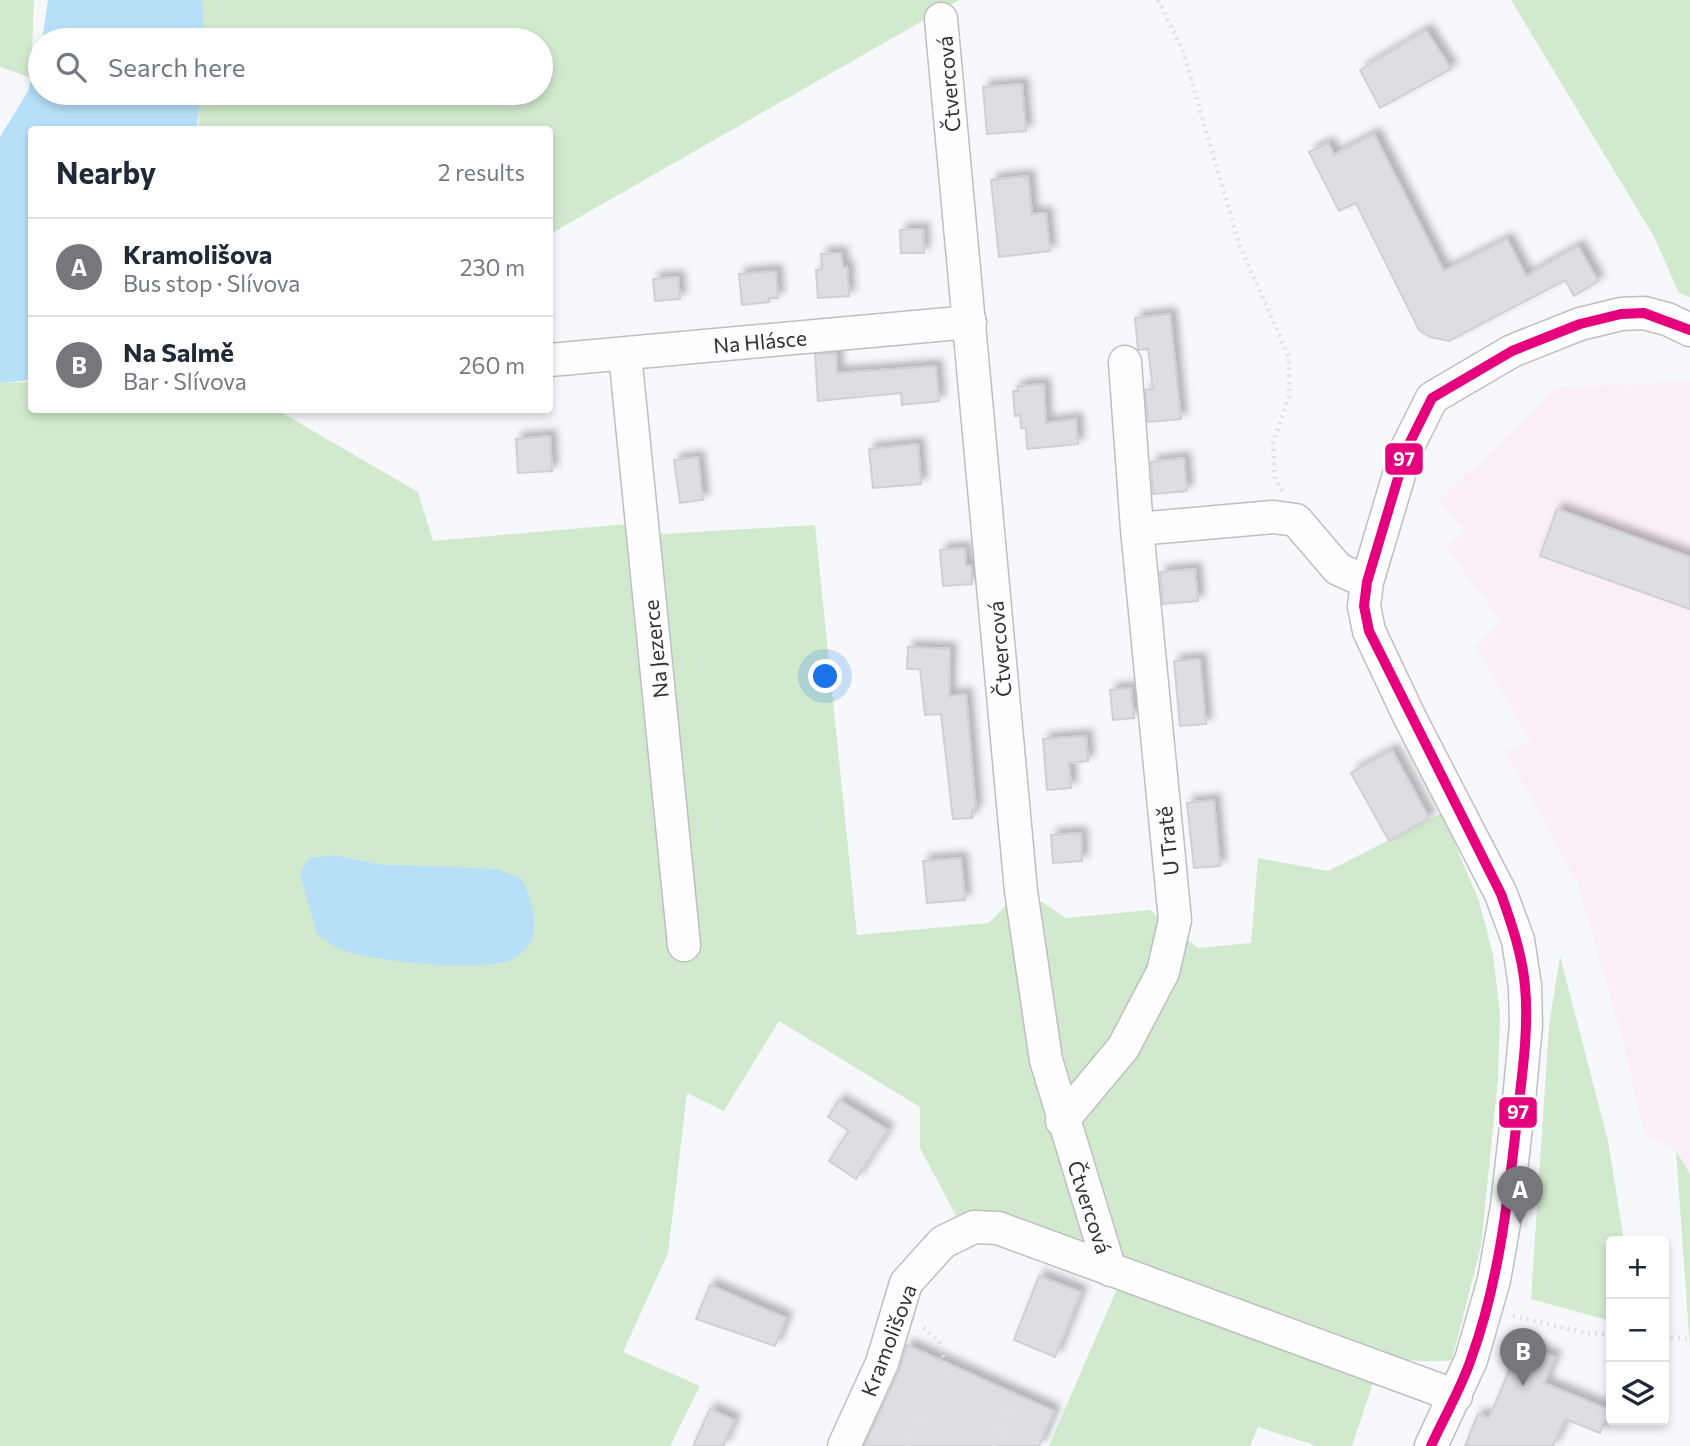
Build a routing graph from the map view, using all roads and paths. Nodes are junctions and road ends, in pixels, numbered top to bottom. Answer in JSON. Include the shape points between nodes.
{"nodes":[{"id":1,"x":1158,"y":0,"type":"edge"},
{"id":2,"x":942,"y":19,"type":"dead end"},
{"id":3,"x":970,"y":322,"type":"junction"},
{"id":4,"x":1690,"y":330,"type":"edge"},
{"id":5,"x":625,"y":354,"type":"junction"},
{"id":6,"x":553,"y":360,"type":"edge"},
{"id":7,"x":1125,"y":362,"type":"dead end"},
{"id":8,"x":0,"y":400,"type":"edge"},
{"id":9,"x":28,"y":404,"type":"edge"},
{"id":10,"x":1296,"y":520,"type":"junction"},
{"id":11,"x":1137,"y":529,"type":"junction"},
{"id":12,"x":1367,"y":582,"type":"junction"},
{"id":13,"x":684,"y":945,"type":"dead end"},
{"id":14,"x":1062,"y":1121,"type":"junction"},
{"id":15,"x":1110,"y":1270,"type":"junction"},
{"id":16,"x":898,"y":1307,"type":"junction"},
{"id":17,"x":1488,"y":1308,"type":"junction"},
{"id":18,"x":1606,"y":1335,"type":"edge"},
{"id":19,"x":1669,"y":1337,"type":"edge"},
{"id":20,"x":1690,"y":1339,"type":"edge"},
{"id":21,"x":1456,"y":1396,"type":"junction"},
{"id":22,"x":1014,"y":1401,"type":"dead end"},
{"id":23,"x":844,"y":1446,"type":"edge"},
{"id":24,"x":907,"y":1446,"type":"edge"},
{"id":25,"x":993,"y":1446,"type":"edge"},
{"id":26,"x":1431,"y":1446,"type":"edge"}],
"edges":[{"from":1,"to":10,"type":"path","via":[[1183,51],[1239,244],[1289,356],[1289,396],[1273,443],[1275,479]]},
{"from":2,"to":3,"type":"street","name":"Čtvercová"},
{"from":3,"to":5,"type":"street","name":"Na Hlásce"},
{"from":3,"to":14,"type":"street","name":"Čtvercová","via":[[1021,891],[1046,1060]]},
{"from":4,"to":12,"type":"street","via":[[1644,313],[1580,324],[1512,351],[1432,398],[1407,448]]},
{"from":5,"to":6,"type":"street","name":"Na Hlásce"},
{"from":5,"to":13,"type":"street","name":"Na Jezerce"},
{"from":7,"to":11,"type":"street","name":"U Tratě"},
{"from":8,"to":9,"type":"path"},
{"from":10,"to":11,"type":"street","via":[[1273,517]]},
{"from":10,"to":12,"type":"street","via":[[1338,569]]},
{"from":11,"to":14,"type":"street","name":"U Tratě","via":[[1175,920],[1163,972],[1123,1048]]},
{"from":12,"to":17,"type":"street","via":[[1364,606],[1369,631],[1502,894],[1518,940],[1526,1025],[1507,1206]]},
{"from":14,"to":15,"type":"street","name":"Čtvercová"},
{"from":15,"to":16,"type":"street","name":"Kramolišova","via":[[998,1228],[974,1227],[943,1242],[906,1283]]},
{"from":15,"to":21,"type":"street","name":"Kramolišova"},
{"from":16,"to":23,"type":"street","name":"Kramolišova","via":[[882,1363]]},
{"from":16,"to":24,"type":"path","via":[[939,1342],[946,1365]]},
{"from":17,"to":18,"type":"path"},
{"from":17,"to":21,"type":"street"},
{"from":19,"to":20,"type":"path"},
{"from":21,"to":26,"type":"street"},
{"from":22,"to":25,"type":"path"}]}
